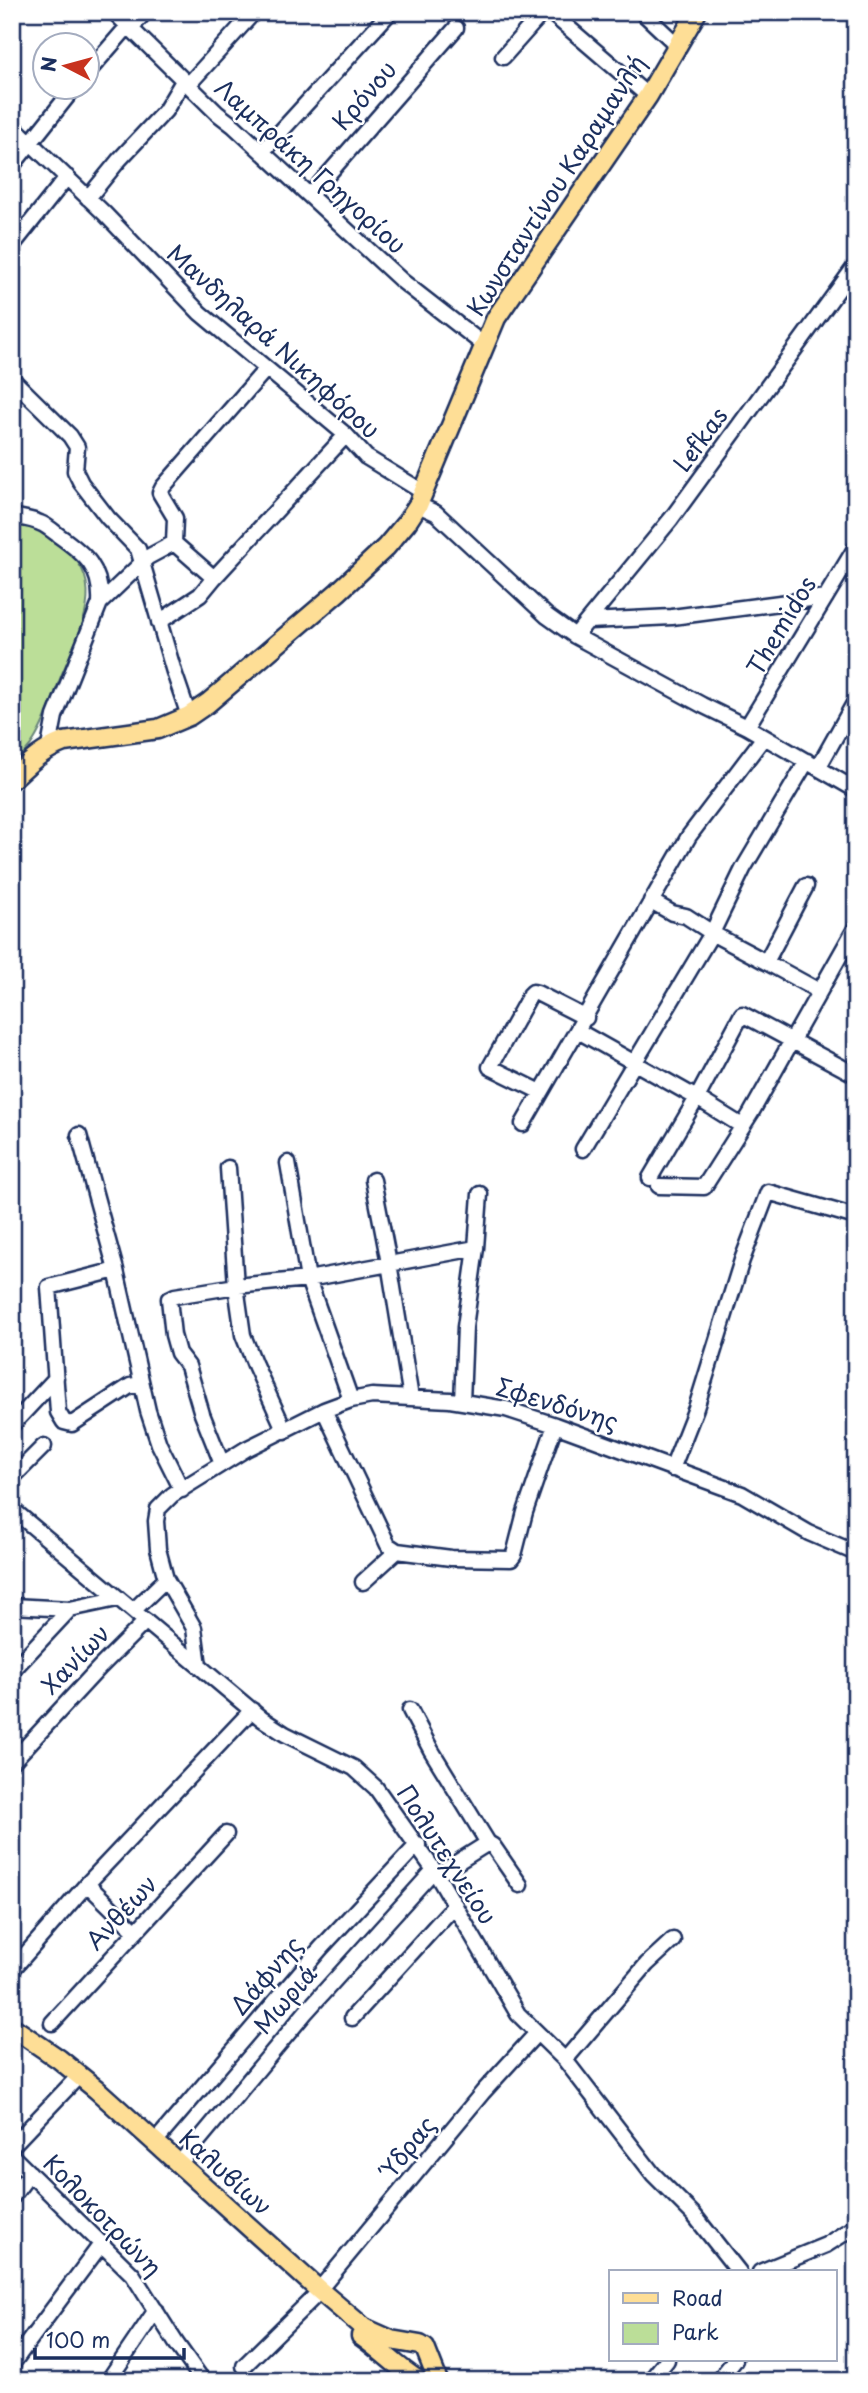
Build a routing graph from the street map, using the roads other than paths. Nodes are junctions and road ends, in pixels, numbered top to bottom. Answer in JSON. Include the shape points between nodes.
{"nodes":[{"id":1,"x":114,"y":12,"type":"edge"},
{"id":2,"x":145,"y":12,"type":"edge"},
{"id":3,"x":254,"y":12,"type":"edge"},
{"id":4,"x":390,"y":12,"type":"edge"},
{"id":5,"x":543,"y":12,"type":"edge"},
{"id":6,"x":550,"y":12,"type":"edge"},
{"id":7,"x":642,"y":12,"type":"edge"},
{"id":8,"x":697,"y":12,"type":"edge"},
{"id":9,"x":130,"y":26,"type":"junction"},
{"id":10,"x":456,"y":28,"type":"dead end"},
{"id":11,"x":678,"y":46,"type":"junction"},
{"id":12,"x":102,"y":57,"type":"edge"},
{"id":13,"x":503,"y":57,"type":"dead end"},
{"id":14,"x":185,"y":83,"type":"junction"},
{"id":15,"x":648,"y":96,"type":"junction"},
{"id":16,"x":62,"y":102,"type":"edge"},
{"id":17,"x":12,"y":125,"type":"edge"},
{"id":18,"x":30,"y":141,"type":"junction"},
{"id":19,"x":262,"y":152,"type":"junction"},
{"id":20,"x":12,"y":166,"type":"edge"},
{"id":21,"x":66,"y":177,"type":"junction"},
{"id":22,"x":310,"y":195,"type":"junction"},
{"id":23,"x":88,"y":198,"type":"junction"},
{"id":24,"x":12,"y":246,"type":"edge"},
{"id":25,"x":856,"y":265,"type":"edge"},
{"id":26,"x":484,"y":345,"type":"junction"},
{"id":27,"x":266,"y":369,"type":"junction"},
{"id":28,"x":12,"y":379,"type":"edge"},
{"id":29,"x":346,"y":435,"type":"junction"},
{"id":30,"x":421,"y":498,"type":"junction"},
{"id":31,"x":12,"y":516,"type":"edge"},
{"id":32,"x":174,"y":542,"type":"junction"},
{"id":33,"x":856,"y":547,"type":"edge"},
{"id":34,"x":142,"y":562,"type":"junction"},
{"id":35,"x":214,"y":578,"type":"junction"},
{"id":36,"x":826,"y":597,"type":"junction"},
{"id":37,"x":100,"y":603,"type":"junction"},
{"id":38,"x":589,"y":621,"type":"junction"},
{"id":39,"x":159,"y":622,"type":"junction"},
{"id":40,"x":575,"y":636,"type":"junction"},
{"id":41,"x":856,"y":701,"type":"edge"},
{"id":42,"x":189,"y":716,"type":"junction"},
{"id":43,"x":747,"y":727,"type":"junction"},
{"id":44,"x":764,"y":737,"type":"junction"},
{"id":45,"x":49,"y":747,"type":"junction"},
{"id":46,"x":812,"y":764,"type":"junction"},
{"id":47,"x":12,"y":779,"type":"edge"},
{"id":48,"x":856,"y":790,"type":"edge"},
{"id":49,"x":806,"y":886,"type":"dead end"},
{"id":50,"x":652,"y":901,"type":"junction"},
{"id":51,"x":856,"y":927,"type":"edge"},
{"id":52,"x":712,"y":933,"type":"junction"},
{"id":53,"x":766,"y":962,"type":"junction"},
{"id":54,"x":819,"y":991,"type":"junction"},
{"id":55,"x":582,"y":1025,"type":"junction"},
{"id":56,"x":792,"y":1041,"type":"junction"},
{"id":57,"x":634,"y":1063,"type":"junction"},
{"id":58,"x":856,"y":1075,"type":"edge"},
{"id":59,"x":541,"y":1092,"type":"junction"},
{"id":60,"x":697,"y":1098,"type":"junction"},
{"id":61,"x":523,"y":1124,"type":"dead end"},
{"id":62,"x":742,"y":1126,"type":"junction"},
{"id":63,"x":79,"y":1135,"type":"dead end"},
{"id":64,"x":583,"y":1149,"type":"dead end"},
{"id":65,"x":288,"y":1163,"type":"dead end"},
{"id":66,"x":228,"y":1168,"type":"dead end"},
{"id":67,"x":373,"y":1180,"type":"dead end"},
{"id":68,"x":480,"y":1194,"type":"dead end"},
{"id":69,"x":856,"y":1217,"type":"edge"},
{"id":70,"x":476,"y":1248,"type":"junction"},
{"id":71,"x":389,"y":1263,"type":"junction"},
{"id":72,"x":116,"y":1270,"type":"junction"},
{"id":73,"x":308,"y":1279,"type":"junction"},
{"id":74,"x":236,"y":1286,"type":"junction"},
{"id":75,"x":55,"y":1378,"type":"junction"},
{"id":76,"x":141,"y":1384,"type":"junction"},
{"id":77,"x":411,"y":1398,"type":"junction"},
{"id":78,"x":351,"y":1400,"type":"junction"},
{"id":79,"x":462,"y":1402,"type":"junction"},
{"id":80,"x":324,"y":1410,"type":"junction"},
{"id":81,"x":12,"y":1425,"type":"edge"},
{"id":82,"x":555,"y":1425,"type":"junction"},
{"id":83,"x":285,"y":1431,"type":"junction"},
{"id":84,"x":44,"y":1446,"type":"dead end"},
{"id":85,"x":222,"y":1464,"type":"junction"},
{"id":86,"x":672,"y":1469,"type":"junction"},
{"id":87,"x":12,"y":1478,"type":"edge"},
{"id":88,"x":182,"y":1490,"type":"junction"},
{"id":89,"x":12,"y":1509,"type":"edge"},
{"id":90,"x":854,"y":1547,"type":"edge"},
{"id":91,"x":397,"y":1551,"type":"junction"},
{"id":92,"x":166,"y":1579,"type":"junction"},
{"id":93,"x":363,"y":1582,"type":"dead end"},
{"id":94,"x":117,"y":1599,"type":"junction"},
{"id":95,"x":12,"y":1606,"type":"edge"},
{"id":96,"x":70,"y":1609,"type":"junction"},
{"id":97,"x":134,"y":1610,"type":"junction"},
{"id":98,"x":146,"y":1621,"type":"junction"},
{"id":99,"x":199,"y":1666,"type":"junction"},
{"id":100,"x":12,"y":1671,"type":"edge"},
{"id":101,"x":252,"y":1710,"type":"junction"},
{"id":102,"x":410,"y":1710,"type":"dead end"},
{"id":103,"x":12,"y":1762,"type":"edge"},
{"id":104,"x":226,"y":1833,"type":"dead end"},
{"id":105,"x":488,"y":1843,"type":"junction"},
{"id":106,"x":418,"y":1844,"type":"junction"},
{"id":107,"x":436,"y":1873,"type":"junction"},
{"id":108,"x":87,"y":1884,"type":"junction"},
{"id":109,"x":520,"y":1885,"type":"dead end"},
{"id":110,"x":455,"y":1905,"type":"junction"},
{"id":111,"x":136,"y":1932,"type":"junction"},
{"id":112,"x":673,"y":1940,"type":"dead end"},
{"id":113,"x":12,"y":1970,"type":"edge"},
{"id":114,"x":352,"y":2018,"type":"dead end"},
{"id":115,"x":52,"y":2023,"type":"dead end"},
{"id":116,"x":12,"y":2028,"type":"edge"},
{"id":117,"x":536,"y":2034,"type":"junction"},
{"id":118,"x":12,"y":2039,"type":"edge"},
{"id":119,"x":565,"y":2060,"type":"junction"},
{"id":120,"x":73,"y":2082,"type":"junction"},
{"id":121,"x":155,"y":2141,"type":"junction"},
{"id":122,"x":12,"y":2146,"type":"edge"},
{"id":123,"x":12,"y":2156,"type":"edge"},
{"id":124,"x":179,"y":2164,"type":"junction"},
{"id":125,"x":30,"y":2173,"type":"junction"},
{"id":126,"x":12,"y":2197,"type":"edge"},
{"id":127,"x":856,"y":2226,"type":"edge"},
{"id":128,"x":102,"y":2243,"type":"junction"},
{"id":129,"x":737,"y":2270,"type":"edge"},
{"id":130,"x":765,"y":2270,"type":"edge"},
{"id":131,"x":316,"y":2294,"type":"junction"},
{"id":132,"x":156,"y":2310,"type":"junction"},
{"id":133,"x":410,"y":2344,"type":"junction"},
{"id":134,"x":430,"y":2358,"type":"junction"},
{"id":135,"x":665,"y":2362,"type":"edge"},
{"id":136,"x":733,"y":2362,"type":"edge"},
{"id":137,"x":12,"y":2364,"type":"edge"},
{"id":138,"x":244,"y":2366,"type":"dead end"},
{"id":139,"x":409,"y":2374,"type":"edge"},
{"id":140,"x":108,"y":2381,"type":"edge"},
{"id":141,"x":202,"y":2381,"type":"edge"},
{"id":142,"x":438,"y":2381,"type":"edge"},
{"id":143,"x":650,"y":2381,"type":"edge"},
{"id":144,"x":718,"y":2381,"type":"edge"}],
"edges":[{"from":1,"to":9,"type":"street","name":"Λαμπράκη Γρηγορίου"},
{"from":2,"to":9,"type":"street"},
{"from":3,"to":14,"type":"street"},
{"from":4,"to":19,"type":"street"},
{"from":5,"to":13,"type":"street"},
{"from":6,"to":15,"type":"street"},
{"from":7,"to":11,"type":"street"},
{"from":8,"to":11,"type":"main road","name":"Κωνσταντίνου Καραμανλή"},
{"from":9,"to":12,"type":"street"},
{"from":9,"to":14,"type":"street","name":"Λαμπράκη Γρηγορίου"},
{"from":10,"to":22,"type":"street","name":"Κρόνου"},
{"from":11,"to":15,"type":"main road","name":"Κωνσταντίνου Καραμανλή"},
{"from":14,"to":19,"type":"street","name":"Λαμπράκη Γρηγορίου"},
{"from":14,"to":23,"type":"street"},
{"from":15,"to":26,"type":"main road","name":"Κωνσταντίνου Καραμανλή","via":[[496,317]]},
{"from":16,"to":18,"type":"street"},
{"from":17,"to":18,"type":"street","name":"Μανδηλαρά Νικηφόρου"},
{"from":18,"to":20,"type":"street"},
{"from":18,"to":21,"type":"street","name":"Μανδηλαρά Νικηφόρου"},
{"from":19,"to":22,"type":"street","name":"Λαμπράκη Γρηγορίου"},
{"from":21,"to":23,"type":"street","name":"Μανδηλαρά Νικηφόρου"},
{"from":21,"to":24,"type":"street"},
{"from":22,"to":26,"type":"street","name":"Λαμπράκη Γρηγορίου","via":[[402,281]]},
{"from":23,"to":27,"type":"street","name":"Μανδηλαρά Νικηφόρου","via":[[200,313]]},
{"from":25,"to":38,"type":"street","name":"Lefkas","via":[[671,519]]},
{"from":26,"to":30,"type":"main road","name":"Κωνσταντίνου Καραμανλή"},
{"from":27,"to":29,"type":"street","name":"Μανδηλαρά Νικηφόρου"},
{"from":27,"to":32,"type":"street","via":[[163,487],[160,493],[175,519]]},
{"from":28,"to":34,"type":"street","via":[[70,436],[77,447],[75,471],[81,484],[138,549]]},
{"from":29,"to":30,"type":"street","name":"Μανδηλαρά Νικηφόρου","via":[[366,457]]},
{"from":29,"to":35,"type":"street"},
{"from":30,"to":40,"type":"street","name":"Μανδηλαρά Νικηφόρου","via":[[547,616]]},
{"from":30,"to":42,"type":"main road","name":"Κωνσταντίνου Καραμανλή","via":[[386,547]]},
{"from":31,"to":37,"type":"street","via":[[40,523],[87,558],[99,579]]},
{"from":32,"to":34,"type":"street"},
{"from":32,"to":35,"type":"street"},
{"from":33,"to":36,"type":"street","name":"Themidos"},
{"from":34,"to":37,"type":"street"},
{"from":34,"to":39,"type":"street"},
{"from":35,"to":39,"type":"street","via":[[200,595]]},
{"from":36,"to":38,"type":"street","via":[[672,617]]},
{"from":36,"to":43,"type":"street","name":"Themidos"},
{"from":37,"to":45,"type":"street","via":[[55,716]]},
{"from":38,"to":40,"type":"street","name":"Lefkas"},
{"from":39,"to":42,"type":"street"},
{"from":40,"to":43,"type":"street","name":"Μανδηλαρά Νικηφόρου"},
{"from":41,"to":46,"type":"street"},
{"from":42,"to":45,"type":"main road","name":"Κωνσταντίνου Καραμανλή","via":[[158,729],[78,738]]},
{"from":43,"to":44,"type":"street","name":"Μανδηλαρά Νικηφόρου"},
{"from":44,"to":46,"type":"street","name":"Μανδηλαρά Νικηφόρου"},
{"from":44,"to":50,"type":"street","via":[[690,836]]},
{"from":45,"to":47,"type":"main road","name":"Κωνσταντίνου Καραμανλή"},
{"from":46,"to":48,"type":"street","name":"Μανδηλαρά Νικηφόρου"},
{"from":46,"to":52,"type":"street","via":[[743,870]]},
{"from":49,"to":53,"type":"street"},
{"from":50,"to":52,"type":"street"},
{"from":50,"to":55,"type":"street"},
{"from":51,"to":54,"type":"street"},
{"from":52,"to":53,"type":"street"},
{"from":52,"to":57,"type":"street"},
{"from":53,"to":54,"type":"street"},
{"from":54,"to":56,"type":"street"},
{"from":55,"to":57,"type":"street"},
{"from":55,"to":59,"type":"street"},
{"from":55,"to":59,"type":"street","via":[[537,993],[530,995],[490,1067]]},
{"from":56,"to":58,"type":"street"},
{"from":56,"to":60,"type":"street","via":[[742,1014]]},
{"from":56,"to":62,"type":"street"},
{"from":57,"to":60,"type":"street"},
{"from":57,"to":64,"type":"street"},
{"from":59,"to":61,"type":"street"},
{"from":60,"to":62,"type":"street"},
{"from":60,"to":62,"type":"street","via":[[654,1182],[704,1188]]},
{"from":63,"to":72,"type":"street"},
{"from":65,"to":73,"type":"street"},
{"from":66,"to":74,"type":"street"},
{"from":67,"to":71,"type":"street"},
{"from":68,"to":70,"type":"street"},
{"from":69,"to":86,"type":"street","via":[[768,1192]]},
{"from":70,"to":71,"type":"street"},
{"from":70,"to":79,"type":"street","via":[[465,1327]]},
{"from":71,"to":73,"type":"street"},
{"from":71,"to":77,"type":"street"},
{"from":72,"to":75,"type":"street","via":[[49,1287]]},
{"from":72,"to":76,"type":"street"},
{"from":73,"to":74,"type":"street"},
{"from":73,"to":78,"type":"street"},
{"from":74,"to":83,"type":"street","via":[[243,1335]]},
{"from":74,"to":85,"type":"street","via":[[169,1299],[178,1353],[188,1366]]},
{"from":75,"to":76,"type":"street","via":[[58,1412],[64,1422],[72,1424],[130,1386]]},
{"from":75,"to":81,"type":"street"},
{"from":76,"to":88,"type":"street","via":[[159,1444]]},
{"from":77,"to":78,"type":"street","name":"Σφενδόνης"},
{"from":77,"to":79,"type":"street","name":"Σφενδόνης"},
{"from":78,"to":80,"type":"street","name":"Σφενδόνης"},
{"from":79,"to":82,"type":"street","name":"Σφενδόνης","via":[[506,1409]]},
{"from":80,"to":83,"type":"street","name":"Σφενδόνης"},
{"from":80,"to":91,"type":"street","via":[[388,1545]]},
{"from":82,"to":86,"type":"street","name":"Σφενδόνης"},
{"from":82,"to":91,"type":"street","via":[[510,1559]]},
{"from":83,"to":85,"type":"street","name":"Σφενδόνης"},
{"from":84,"to":87,"type":"street"},
{"from":85,"to":88,"type":"street","name":"Σφενδόνης"},
{"from":86,"to":90,"type":"street","name":"Σφενδόνης","via":[[742,1494],[810,1533]]},
{"from":88,"to":92,"type":"street","name":"Σφενδόνης","via":[[158,1509],[158,1549]]},
{"from":89,"to":94,"type":"street","name":"Πολυτεχνείου"},
{"from":91,"to":93,"type":"street"},
{"from":92,"to":97,"type":"street"},
{"from":92,"to":99,"type":"street","via":[[194,1628]]},
{"from":94,"to":96,"type":"street"},
{"from":94,"to":97,"type":"street","name":"Πολυτεχνείου"},
{"from":95,"to":96,"type":"street"},
{"from":96,"to":100,"type":"street"},
{"from":97,"to":98,"type":"street","name":"Πολυτεχνείου"},
{"from":98,"to":99,"type":"street","name":"Πολυτεχνείου"},
{"from":98,"to":103,"type":"street","name":"Χανίων"},
{"from":99,"to":101,"type":"street","name":"Πολυτεχνείου"},
{"from":101,"to":106,"type":"street","name":"Πολυτεχνείου","via":[[285,1734],[354,1768],[376,1788]]},
{"from":101,"to":108,"type":"street"},
{"from":102,"to":105,"type":"street"},
{"from":104,"to":111,"type":"street","name":"Ανθέων"},
{"from":105,"to":107,"type":"street","name":"Μωριά"},
{"from":105,"to":109,"type":"street"},
{"from":106,"to":107,"type":"street","name":"Πολυτεχνείου"},
{"from":106,"to":121,"type":"street","name":"Δάφνης","via":[[321,1948]]},
{"from":107,"to":110,"type":"street","name":"Πολυτεχνείου"},
{"from":107,"to":124,"type":"street","name":"Μωριά","via":[[343,1968]]},
{"from":108,"to":111,"type":"street"},
{"from":108,"to":113,"type":"street"},
{"from":110,"to":114,"type":"street"},
{"from":110,"to":117,"type":"street","name":"Πολυτεχνείου","via":[[500,1987]]},
{"from":111,"to":115,"type":"street","name":"Ανθέων"},
{"from":112,"to":119,"type":"street"},
{"from":116,"to":121,"type":"main road","name":"Καλυβίων","via":[[74,2071]]},
{"from":117,"to":119,"type":"street","name":"Πολυτεχνείου"},
{"from":117,"to":131,"type":"street","name":"Ύδρας"},
{"from":118,"to":120,"type":"main road","name":"Καλυβίων"},
{"from":119,"to":129,"type":"street","name":"Πολυτεχνείου","via":[[653,2174],[694,2215]]},
{"from":120,"to":122,"type":"street"},
{"from":120,"to":131,"type":"main road","name":"Καλυβίων"},
{"from":121,"to":124,"type":"main road","name":"Καλυβίων"},
{"from":123,"to":125,"type":"street","name":"Κολοκοτρώνη"},
{"from":124,"to":131,"type":"main road","name":"Καλυβίων"},
{"from":125,"to":126,"type":"street"},
{"from":125,"to":128,"type":"street","name":"Κολοκοτρώνη"},
{"from":127,"to":130,"type":"street","via":[[826,2245]]},
{"from":128,"to":132,"type":"street","name":"Κολοκοτρώνη","via":[[134,2275]]},
{"from":128,"to":137,"type":"street"},
{"from":131,"to":133,"type":"main road","name":"Καλυβίων","via":[[364,2328]]},
{"from":131,"to":138,"type":"street","name":"Ύδρας"},
{"from":131,"to":139,"type":"main road","name":"Καλυβίων"},
{"from":132,"to":140,"type":"street"},
{"from":132,"to":141,"type":"street","name":"Κολοκοτρώνη"},
{"from":133,"to":134,"type":"main road","name":"Καλυβίων","via":[[420,2345]]},
{"from":133,"to":139,"type":"main road","via":[[400,2352]]},
{"from":134,"to":139,"type":"main road","via":[[425,2372]]},
{"from":134,"to":142,"type":"main road"},
{"from":135,"to":143,"type":"street"},
{"from":136,"to":144,"type":"street"}]}
